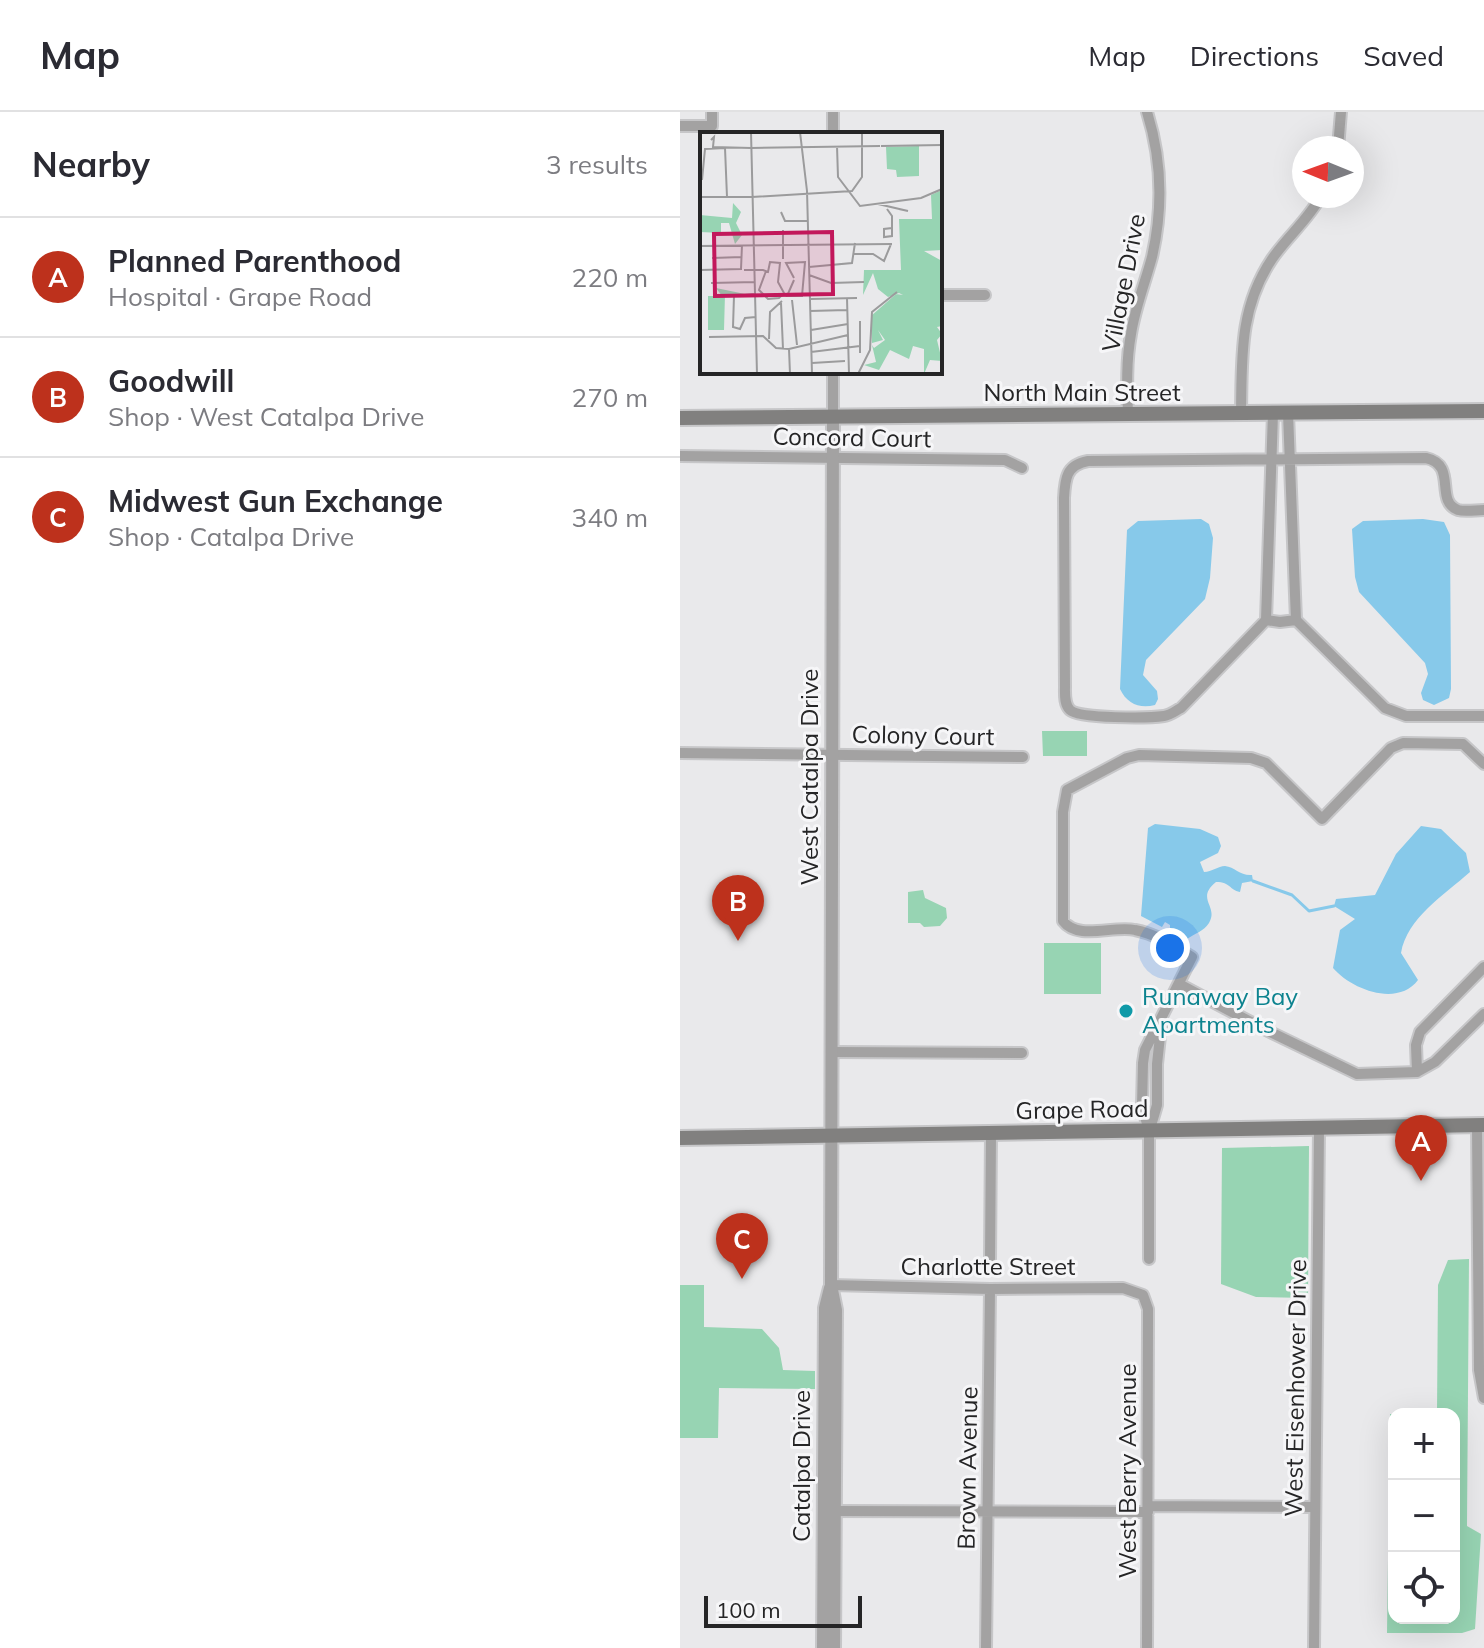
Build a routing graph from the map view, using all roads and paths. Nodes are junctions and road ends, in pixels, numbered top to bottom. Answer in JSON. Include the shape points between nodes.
{"nodes":[{"id":1,"x":712,"y":112,"type":"edge"},
{"id":2,"x":1147,"y":112,"type":"edge"},
{"id":3,"x":1341,"y":112,"type":"edge"},
{"id":4,"x":680,"y":126,"type":"edge"},
{"id":5,"x":1339,"y":136,"type":"edge"},
{"id":6,"x":1314,"y":208,"type":"edge"},
{"id":7,"x":942,"y":295,"type":"edge"},
{"id":8,"x":985,"y":295,"type":"dead end"},
{"id":9,"x":833,"y":374,"type":"edge"},
{"id":10,"x":1484,"y":411,"type":"edge"},
{"id":11,"x":1241,"y":413,"type":"junction"},
{"id":12,"x":1281,"y":413,"type":"junction"},
{"id":13,"x":1128,"y":414,"type":"junction"},
{"id":14,"x":833,"y":417,"type":"junction"},
{"id":15,"x":680,"y":418,"type":"edge"},
{"id":16,"x":680,"y":456,"type":"edge"},
{"id":17,"x":833,"y":459,"type":"junction"},
{"id":18,"x":1273,"y":460,"type":"junction"},
{"id":19,"x":1288,"y":460,"type":"junction"},
{"id":20,"x":1022,"y":468,"type":"dead end"},
{"id":21,"x":1484,"y":510,"type":"edge"},
{"id":22,"x":1266,"y":620,"type":"junction"},
{"id":23,"x":1296,"y":620,"type":"junction"},
{"id":24,"x":1484,"y":716,"type":"edge"},
{"id":25,"x":680,"y":753,"type":"edge"},
{"id":26,"x":832,"y":755,"type":"junction"},
{"id":27,"x":1023,"y":757,"type":"dead end"},
{"id":28,"x":1484,"y":764,"type":"edge"},
{"id":29,"x":1484,"y":967,"type":"edge"},
{"id":30,"x":1179,"y":984,"type":"junction"},
{"id":31,"x":1484,"y":1014,"type":"edge"},
{"id":32,"x":833,"y":1052,"type":"junction"},
{"id":33,"x":1022,"y":1053,"type":"dead end"},
{"id":34,"x":1417,"y":1072,"type":"junction"},
{"id":35,"x":1480,"y":1125,"type":"edge"},
{"id":36,"x":1319,"y":1129,"type":"junction"},
{"id":37,"x":1149,"y":1131,"type":"junction"},
{"id":38,"x":991,"y":1134,"type":"junction"},
{"id":39,"x":832,"y":1137,"type":"junction"},
{"id":40,"x":680,"y":1138,"type":"edge"},
{"id":41,"x":990,"y":1259,"type":"dead end"},
{"id":42,"x":1149,"y":1259,"type":"dead end"},
{"id":43,"x":831,"y":1285,"type":"junction"},
{"id":44,"x":990,"y":1289,"type":"junction"},
{"id":45,"x":1143,"y":1295,"type":"joint"},
{"id":46,"x":1484,"y":1398,"type":"edge"},
{"id":47,"x":1315,"y":1507,"type":"junction"},
{"id":48,"x":1148,"y":1509,"type":"junction"},
{"id":49,"x":830,"y":1511,"type":"junction"},
{"id":50,"x":988,"y":1511,"type":"junction"},
{"id":51,"x":823,"y":1648,"type":"edge"},
{"id":52,"x":834,"y":1648,"type":"edge"},
{"id":53,"x":986,"y":1648,"type":"edge"},
{"id":54,"x":1147,"y":1648,"type":"edge"},
{"id":55,"x":1314,"y":1648,"type":"edge"}],
"edges":[{"from":1,"to":4,"type":"street","via":[[712,126]]},
{"from":2,"to":13,"type":"street","name":"Village Drive","via":[[1158,161],[1159,216],[1131,335]]},
{"from":3,"to":5,"type":"street"},
{"from":6,"to":11,"type":"street","via":[[1274,256],[1257,287],[1244,327]]},
{"from":7,"to":8,"type":"street"},
{"from":9,"to":14,"type":"street"},
{"from":10,"to":12,"type":"main road","name":"North Main Street"},
{"from":11,"to":12,"type":"main road","name":"North Main Street"},
{"from":11,"to":13,"type":"main road","name":"North Main Street"},
{"from":12,"to":18,"type":"street"},
{"from":12,"to":19,"type":"street"},
{"from":13,"to":14,"type":"main road","name":"North Main Street"},
{"from":14,"to":15,"type":"main road","name":"North Main Street"},
{"from":14,"to":17,"type":"street","name":"West Catalpa Drive"},
{"from":16,"to":17,"type":"street","name":"Concord Court"},
{"from":17,"to":20,"type":"street","name":"Concord Court","via":[[1005,460]]},
{"from":17,"to":26,"type":"street","name":"West Catalpa Drive"},
{"from":18,"to":19,"type":"street"},
{"from":18,"to":22,"type":"street"},
{"from":18,"to":22,"type":"street","via":[[1088,461],[1068,472],[1065,697],[1070,710],[1086,715],[1171,714]]},
{"from":19,"to":21,"type":"street","via":[[1432,460],[1443,470],[1453,507]]},
{"from":19,"to":23,"type":"street"},
{"from":22,"to":23,"type":"street"},
{"from":23,"to":24,"type":"street","via":[[1385,708],[1406,716]]},
{"from":25,"to":26,"type":"street","name":"Colony Court"},
{"from":26,"to":27,"type":"street","name":"Colony Court"},
{"from":26,"to":32,"type":"street","name":"West Catalpa Drive"},
{"from":28,"to":30,"type":"street","via":[[1463,744],[1403,743],[1391,748],[1322,819],[1266,763],[1251,758],[1139,755],[1067,790],[1063,921],[1078,930],[1133,929],[1161,939],[1192,957]]},
{"from":29,"to":34,"type":"street","via":[[1420,1032]]},
{"from":30,"to":34,"type":"street","via":[[1357,1074]]},
{"from":30,"to":37,"type":"street","via":[[1164,1011],[1157,1105]]},
{"from":31,"to":34,"type":"street","via":[[1435,1062]]},
{"from":32,"to":33,"type":"street"},
{"from":32,"to":39,"type":"street","name":"West Catalpa Drive"},
{"from":35,"to":36,"type":"main road","name":"Grape Road"},
{"from":35,"to":46,"type":"street","via":[[1479,1370]]},
{"from":36,"to":37,"type":"main road","name":"Grape Road"},
{"from":36,"to":47,"type":"street","name":"West Eisenhower Drive"},
{"from":37,"to":38,"type":"main road","name":"Grape Road"},
{"from":37,"to":42,"type":"street"},
{"from":38,"to":39,"type":"main road","name":"Grape Road"},
{"from":38,"to":41,"type":"street"},
{"from":39,"to":40,"type":"main road","name":"Grape Road"},
{"from":39,"to":43,"type":"street","name":"Catalpa Drive"},
{"from":43,"to":44,"type":"street","name":"Charlotte Street"},
{"from":43,"to":49,"type":"street","name":"Catalpa Drive","via":[[836,1310]]},
{"from":44,"to":45,"type":"street","name":"Charlotte Street","via":[[1123,1288]]},
{"from":44,"to":50,"type":"street","name":"Brown Avenue"},
{"from":45,"to":48,"type":"street","name":"West Berry Avenue","via":[[1148,1309]]},
{"from":47,"to":48,"type":"street"},
{"from":47,"to":55,"type":"street","name":"West Eisenhower Drive"},
{"from":48,"to":50,"type":"street"},
{"from":48,"to":54,"type":"street","name":"West Berry Avenue"},
{"from":49,"to":50,"type":"street"},
{"from":49,"to":51,"type":"street","name":"Catalpa Drive"},
{"from":49,"to":52,"type":"street","name":"Catalpa Drive"},
{"from":50,"to":53,"type":"street","name":"Brown Avenue"}]}
